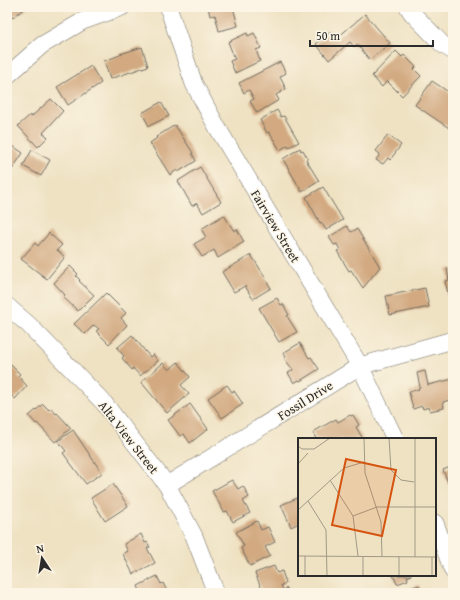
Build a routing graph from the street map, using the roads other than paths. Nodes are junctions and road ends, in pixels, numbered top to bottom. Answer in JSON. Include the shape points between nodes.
{"nodes":[{"id":1,"x":122,"y":7,"type":"edge"},
{"id":2,"x":168,"y":7,"type":"edge"},
{"id":3,"x":408,"y":7,"type":"edge"},
{"id":4,"x":453,"y":51,"type":"edge"},
{"id":5,"x":7,"y":76,"type":"edge"},
{"id":6,"x":7,"y":306,"type":"edge"},
{"id":7,"x":453,"y":340,"type":"edge"},
{"id":8,"x":360,"y":366,"type":"junction"},
{"id":9,"x":395,"y":438,"type":"edge"},
{"id":10,"x":167,"y":485,"type":"junction"},
{"id":11,"x":436,"y":525,"type":"edge"},
{"id":12,"x":453,"y":571,"type":"edge"},
{"id":13,"x":216,"y":593,"type":"edge"}],
"edges":[{"from":1,"to":5,"type":"street","via":[[83,21],[42,45]]},
{"from":2,"to":8,"type":"street","name":"Fairview Street","via":[[194,84]]},
{"from":3,"to":4,"type":"street","via":[[442,44]]},
{"from":6,"to":10,"type":"street","name":"Alta View Street","via":[[29,325],[104,403]]},
{"from":7,"to":8,"type":"street","name":"Fossil Drive"},
{"from":8,"to":9,"type":"street","name":"Fairview Street"},
{"from":8,"to":10,"type":"street","name":"Fossil Drive"},
{"from":10,"to":13,"type":"street","name":"Alta View Street","via":[[194,536]]},
{"from":11,"to":12,"type":"street"}]}
